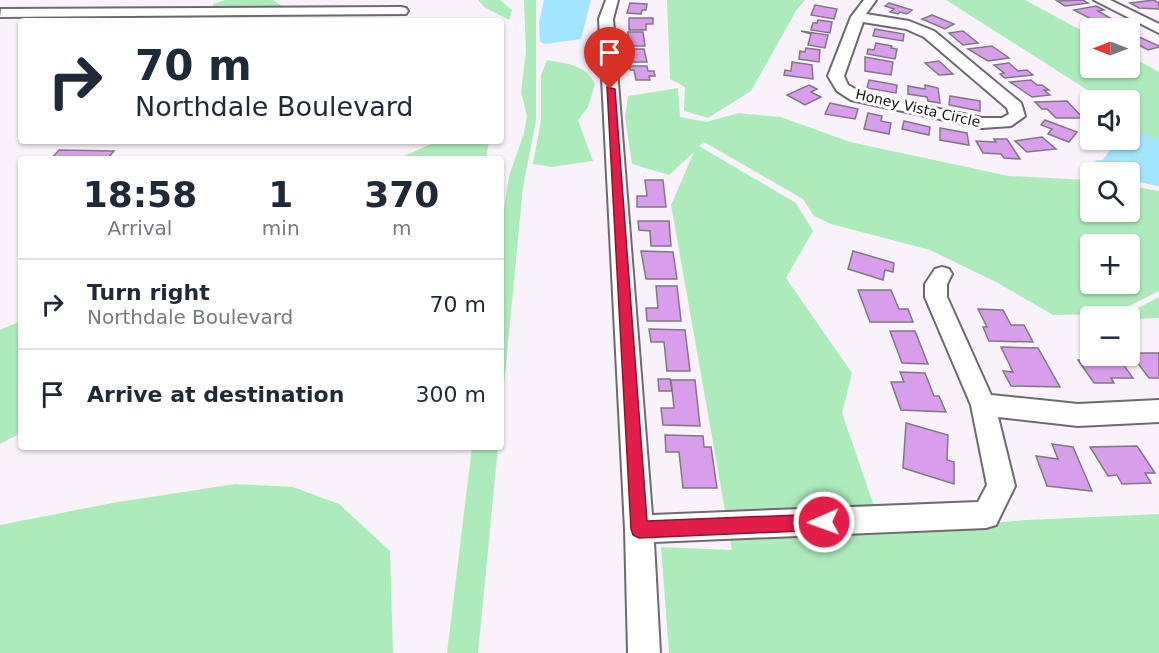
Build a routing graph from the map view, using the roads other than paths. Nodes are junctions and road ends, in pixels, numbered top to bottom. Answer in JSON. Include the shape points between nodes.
{"nodes":[{"id":1,"x":18,"y":0,"type":"edge"},
{"id":2,"x":612,"y":0,"type":"edge"},
{"id":3,"x":870,"y":0,"type":"edge"},
{"id":4,"x":1100,"y":0,"type":"edge"},
{"id":5,"x":401,"y":11,"type":"dead end"},
{"id":6,"x":0,"y":13,"type":"edge"},
{"id":7,"x":858,"y":17,"type":"junction"},
{"id":8,"x":1159,"y":29,"type":"edge"},
{"id":9,"x":942,"y":274,"type":"dead end"},
{"id":10,"x":983,"y":405,"type":"junction"},
{"id":11,"x":1159,"y":411,"type":"edge"},
{"id":12,"x":639,"y":529,"type":"junction"},
{"id":13,"x":645,"y":653,"type":"edge"}],
"edges":[{"from":1,"to":6,"type":"street"},
{"from":2,"to":12,"type":"street","via":[[606,19]]},
{"from":3,"to":7,"type":"street","name":"Honey Vista Circle"},
{"from":4,"to":8,"type":"street"},
{"from":5,"to":6,"type":"street"},
{"from":7,"to":7,"type":"street","name":"Honey Vista Circle","via":[[909,25],[929,34],[1015,106],[1017,117],[1005,123],[982,123],[857,97],[842,88],[836,76]]},
{"from":9,"to":10,"type":"street","via":[[936,284],[936,297]]},
{"from":10,"to":11,"type":"street","via":[[1078,415]]},
{"from":10,"to":12,"type":"street","via":[[1001,486],[986,515]]},
{"from":12,"to":13,"type":"street"}]}
